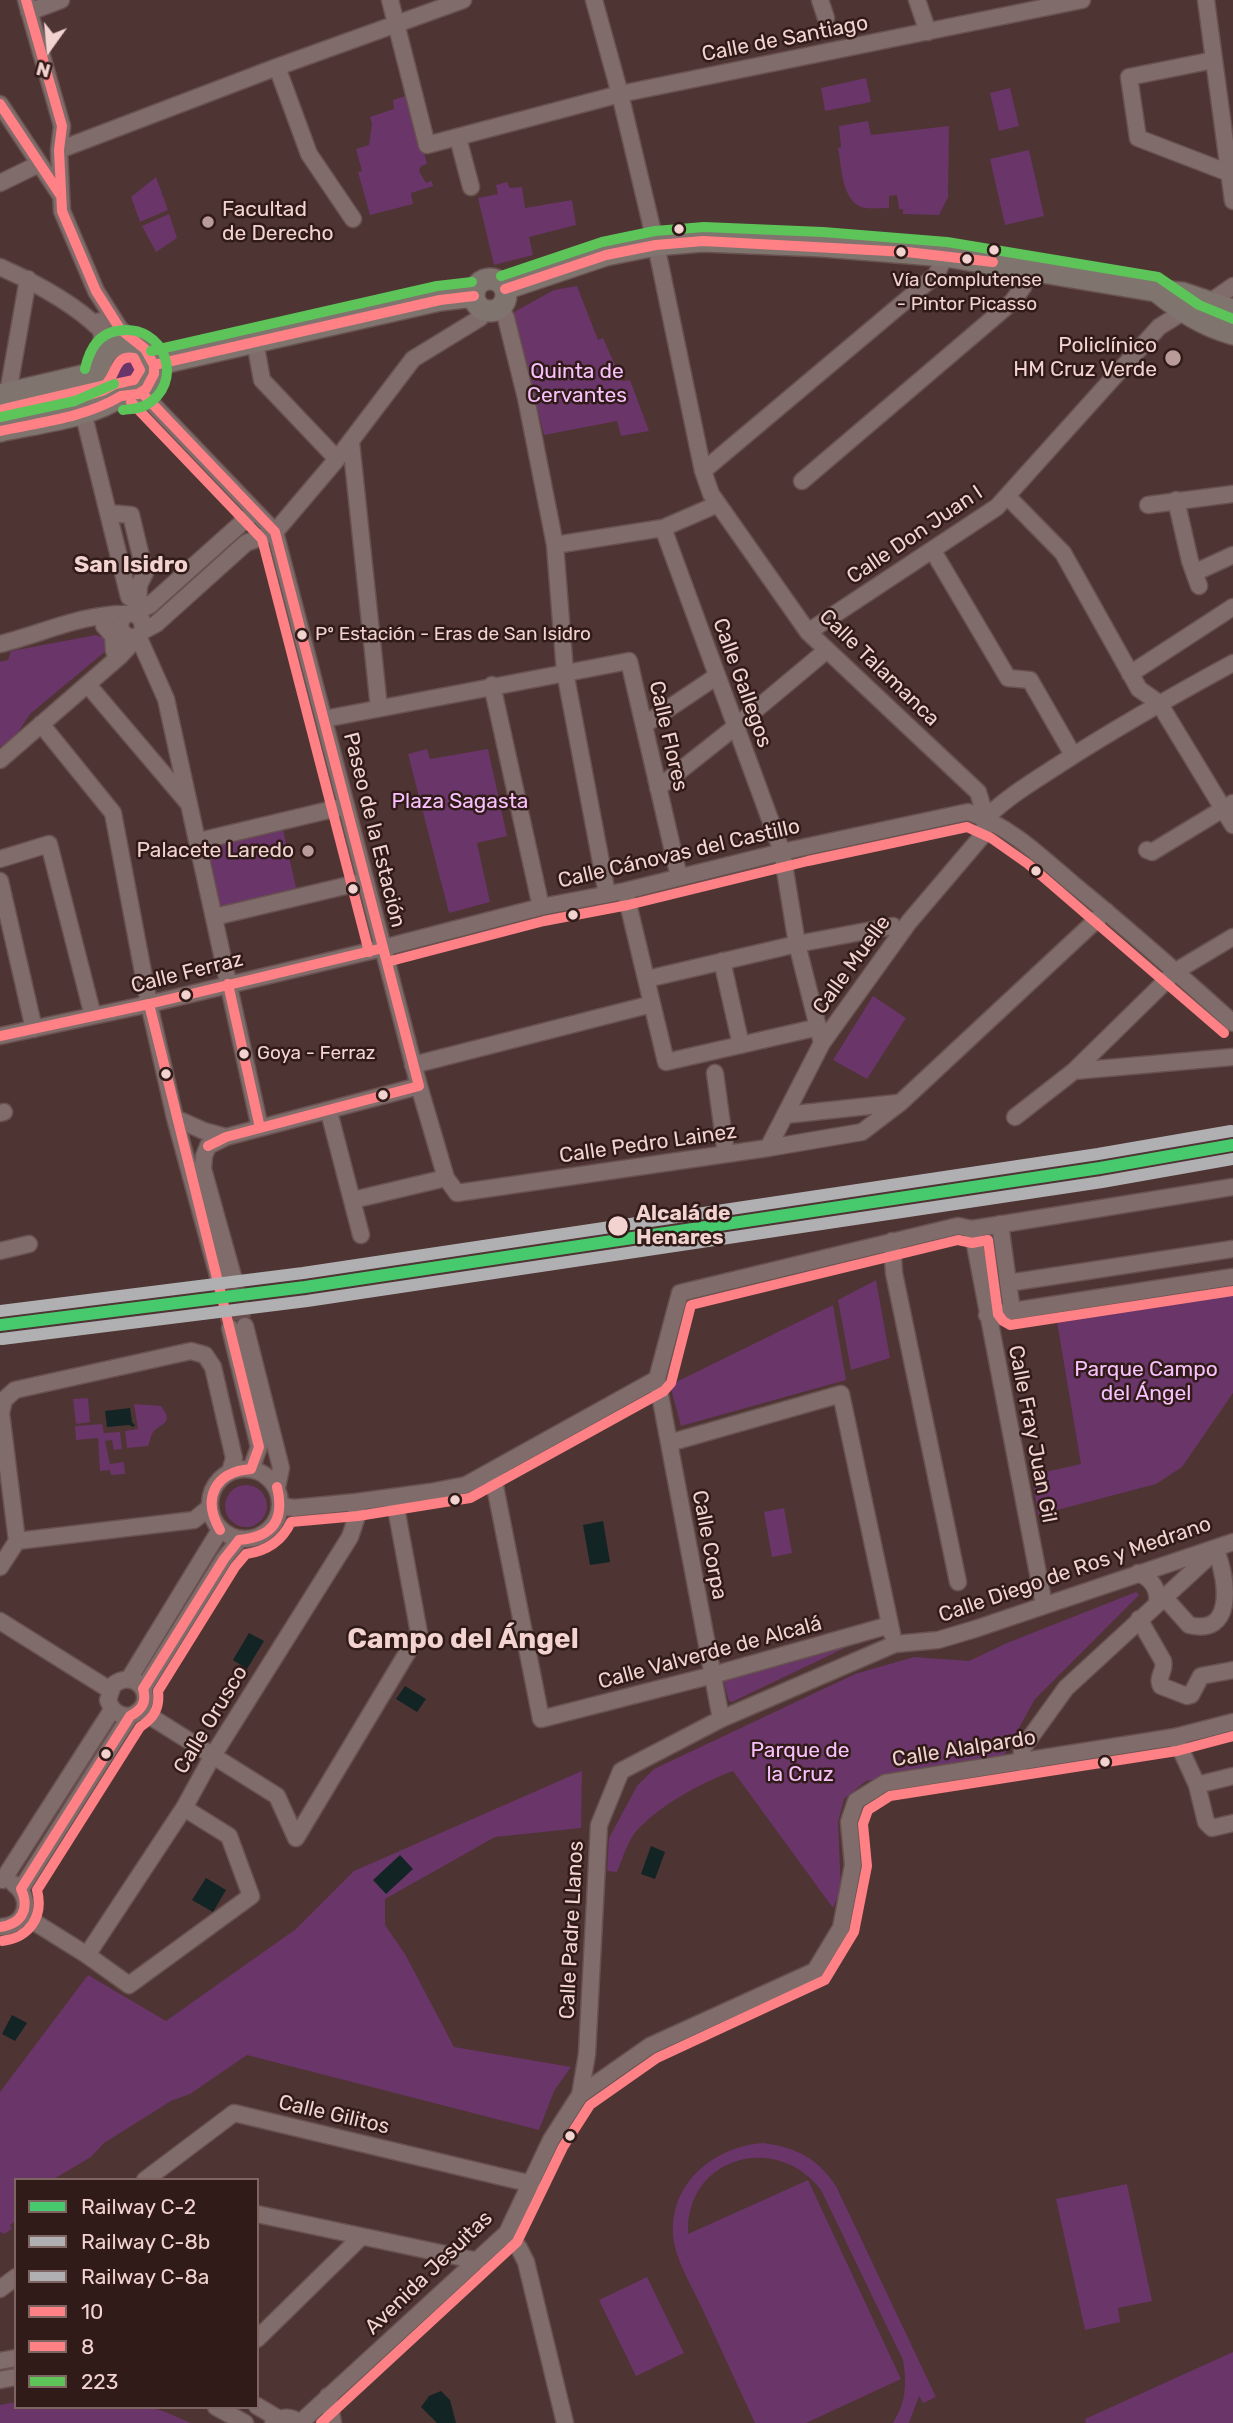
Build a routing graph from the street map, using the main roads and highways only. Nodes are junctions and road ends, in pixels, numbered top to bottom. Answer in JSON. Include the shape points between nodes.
{"nodes":[{"id":1,"x":1156,"y":291,"type":"junction"},
{"id":2,"x":1233,"y":310,"type":"edge"},
{"id":3,"x":1233,"y":334,"type":"edge"},
{"id":4,"x":102,"y":363,"type":"junction"},
{"id":5,"x":154,"y":365,"type":"junction"},
{"id":6,"x":4,"y":394,"type":"edge"},
{"id":7,"x":131,"y":394,"type":"junction"},
{"id":8,"x":0,"y":431,"type":"edge"}],
"edges":[{"from":1,"to":2,"type":"main road","via":[[1182,293]]},
{"from":1,"to":3,"type":"main road","via":[[1182,312]]},
{"from":1,"to":5,"type":"main road","via":[[945,256],[703,241],[606,255],[491,300],[440,300]]},
{"from":4,"to":5,"type":"main road","via":[[119,344],[145,349]]},
{"from":4,"to":6,"type":"main road"},
{"from":4,"to":7,"type":"main road","via":[[106,388]]},
{"from":5,"to":7,"type":"main road","via":[[151,383]]},
{"from":7,"to":8,"type":"main road","via":[[83,412]]}]}
